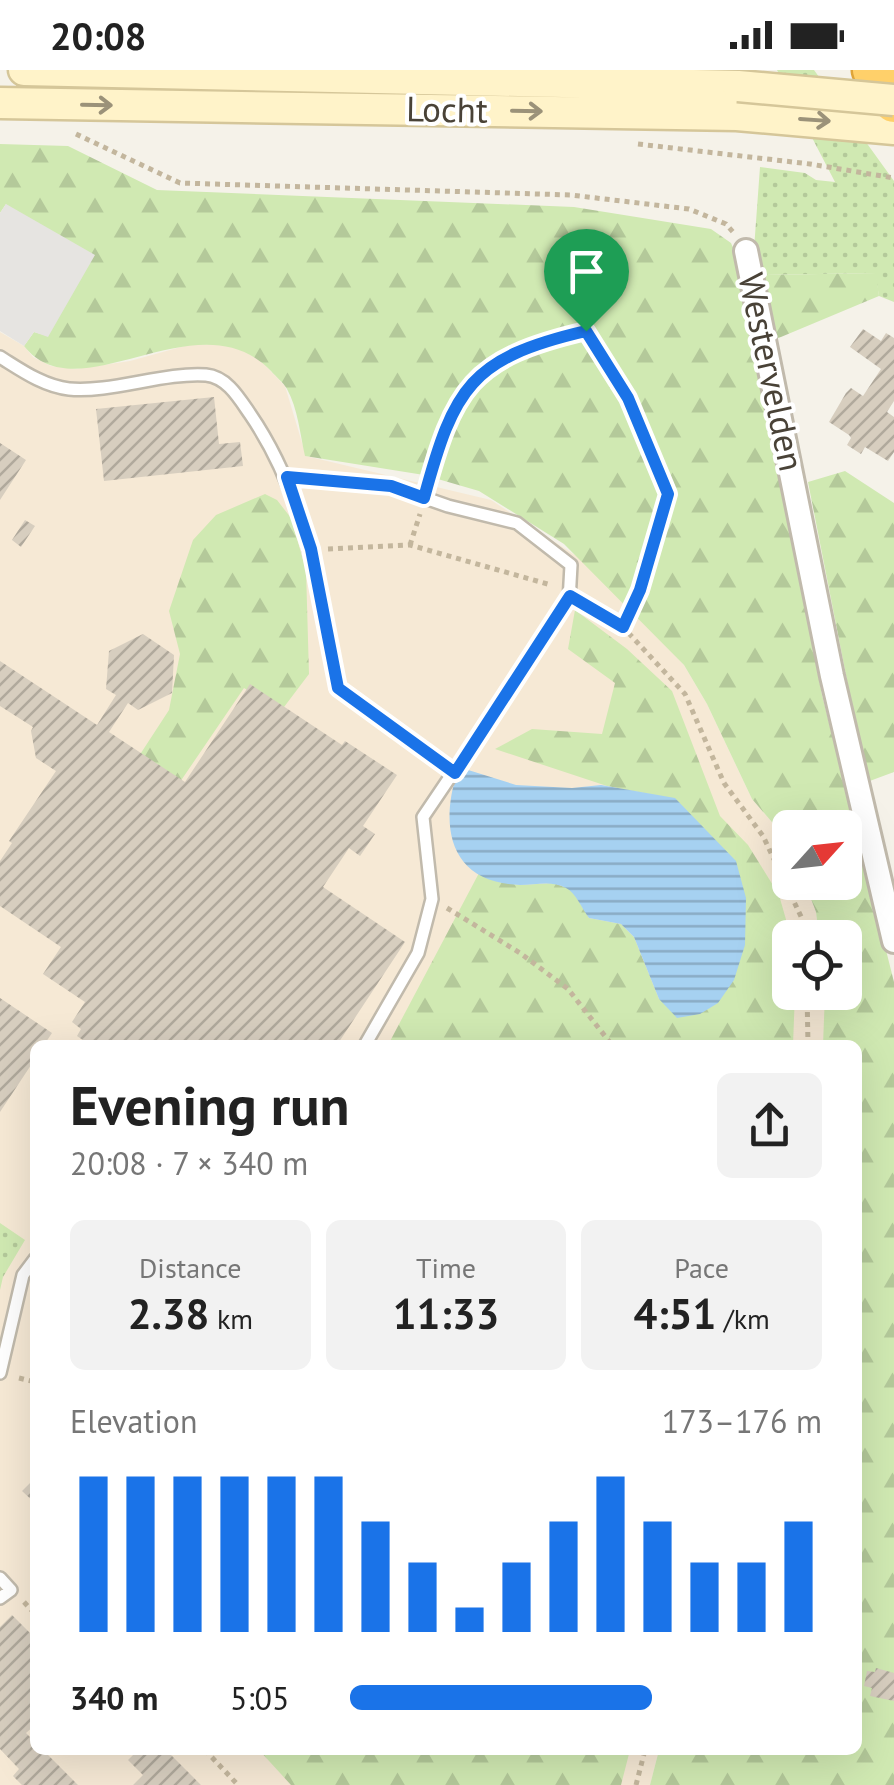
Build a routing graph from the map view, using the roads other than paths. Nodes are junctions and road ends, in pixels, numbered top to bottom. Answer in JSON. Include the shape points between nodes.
{"nodes":[{"id":1,"x":24,"y":70,"type":"edge"},
{"id":2,"x":872,"y":70,"type":"edge"},
{"id":3,"x":737,"y":100,"type":"junction"},
{"id":4,"x":894,"y":101,"type":"edge"},
{"id":5,"x":0,"y":103,"type":"edge"},
{"id":6,"x":894,"y":129,"type":"edge"},
{"id":7,"x":746,"y":251,"type":"road end"},
{"id":8,"x":0,"y":357,"type":"edge"},
{"id":9,"x":287,"y":477,"type":"junction"},
{"id":10,"x":455,"y":773,"type":"junction"},
{"id":11,"x":894,"y":941,"type":"edge"},
{"id":12,"x":368,"y":1040,"type":"edge"},
{"id":13,"x":30,"y":1266,"type":"edge"},
{"id":14,"x":0,"y":1372,"type":"edge"},
{"id":15,"x":0,"y":1578,"type":"edge"},
{"id":16,"x":0,"y":1598,"type":"edge"}],
"edges":[{"from":1,"to":3,"type":"main road","name":"Locht"},
{"from":2,"to":4,"type":"highway"},
{"from":3,"to":4,"type":"main road","name":"Locht","bridge":true},
{"from":5,"to":3,"type":"main road","name":"Locht","one_way":true},
{"from":3,"to":6,"type":"main road","name":"Locht","one_way":true},
{"from":7,"to":11,"type":"street","name":"Westervelden","via":[[832,676]]},
{"from":8,"to":9,"type":"lane","via":[[37,380],[69,389],[209,375],[232,388]]},
{"from":9,"to":10,"type":"lane","via":[[311,549],[338,688]]},
{"from":9,"to":10,"type":"lane","via":[[391,486],[518,523],[571,565],[570,596]]},
{"from":10,"to":12,"type":"lane","via":[[423,817],[432,899],[418,952]]},
{"from":13,"to":14,"type":"lane"},
{"from":15,"to":16,"type":"lane","via":[[11,1590]]}]}
